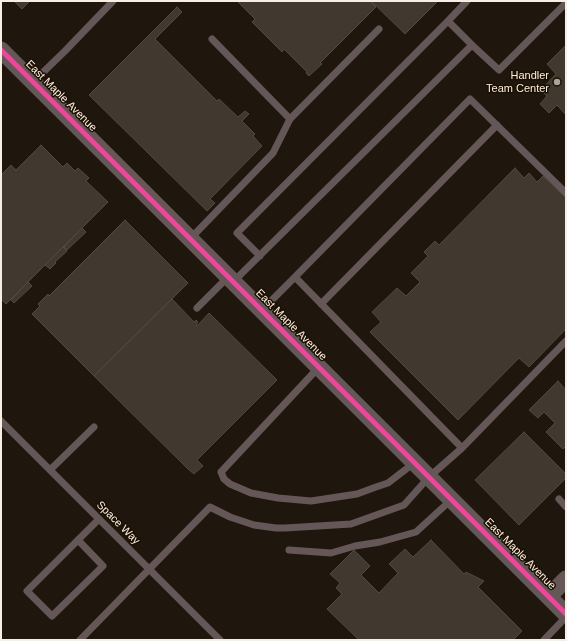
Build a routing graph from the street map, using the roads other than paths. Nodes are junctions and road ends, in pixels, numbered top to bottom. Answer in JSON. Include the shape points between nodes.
{"nodes":[{"id":1,"x":113,"y":1,"type":"edge"},
{"id":2,"x":468,"y":1,"type":"edge"},
{"id":3,"x":566,"y":3,"type":"edge"},
{"id":4,"x":448,"y":21,"type":"junction"},
{"id":5,"x":379,"y":29,"type":"dead end"},
{"id":6,"x":212,"y":39,"type":"dead end"},
{"id":7,"x":472,"y":45,"type":"junction"},
{"id":8,"x":1,"y":50,"type":"edge"},
{"id":9,"x":33,"y":82,"type":"junction"},
{"id":10,"x":290,"y":118,"type":"junction"},
{"id":11,"x":497,"y":125,"type":"junction"},
{"id":12,"x":566,"y":193,"type":"edge"},
{"id":13,"x":190,"y":239,"type":"junction"},
{"id":14,"x":260,"y":256,"type":"junction"},
{"id":15,"x":295,"y":277,"type":"junction"},
{"id":16,"x":231,"y":280,"type":"junction"},
{"id":17,"x":321,"y":304,"type":"junction"},
{"id":18,"x":197,"y":308,"type":"dead end"},
{"id":19,"x":262,"y":310,"type":"junction"},
{"id":20,"x":566,"y":341,"type":"edge"},
{"id":21,"x":319,"y":367,"type":"junction"},
{"id":22,"x":1,"y":421,"type":"edge"},
{"id":23,"x":94,"y":427,"type":"dead end"},
{"id":24,"x":462,"y":448,"type":"junction"},
{"id":25,"x":414,"y":462,"type":"junction"},
{"id":26,"x":50,"y":470,"type":"junction"},
{"id":27,"x":429,"y":477,"type":"junction"},
{"id":28,"x":559,"y":499,"type":"dead end"},
{"id":29,"x":451,"y":500,"type":"junction"},
{"id":30,"x":566,"y":507,"type":"edge"},
{"id":31,"x":99,"y":519,"type":"junction"},
{"id":32,"x":78,"y":540,"type":"junction"},
{"id":33,"x":289,"y":550,"type":"dead end"},
{"id":34,"x":150,"y":570,"type":"junction"},
{"id":35,"x":566,"y":579,"type":"edge"},
{"id":36,"x":549,"y":596,"type":"junction"},
{"id":37,"x":566,"y":616,"type":"edge"},
{"id":38,"x":80,"y":640,"type":"edge"},
{"id":39,"x":220,"y":640,"type":"edge"},
{"id":40,"x":544,"y":640,"type":"edge"}],
"edges":[{"from":1,"to":9,"type":"lane"},
{"from":2,"to":4,"type":"lane"},
{"from":3,"to":7,"type":"lane","via":[[499,70]]},
{"from":4,"to":7,"type":"lane"},
{"from":4,"to":14,"type":"lane","via":[[237,233]]},
{"from":5,"to":10,"type":"lane"},
{"from":6,"to":10,"type":"lane"},
{"from":7,"to":14,"type":"lane"},
{"from":8,"to":9,"type":"street","name":"East Maple Avenue"},
{"from":9,"to":13,"type":"street","name":"East Maple Avenue"},
{"from":10,"to":13,"type":"lane","via":[[273,153]]},
{"from":11,"to":12,"type":"lane"},
{"from":11,"to":15,"type":"lane","via":[[470,99]]},
{"from":11,"to":17,"type":"lane"},
{"from":13,"to":16,"type":"street","name":"East Maple Avenue"},
{"from":14,"to":16,"type":"lane"},
{"from":15,"to":17,"type":"lane"},
{"from":15,"to":19,"type":"lane"},
{"from":16,"to":18,"type":"lane"},
{"from":16,"to":19,"type":"street","name":"East Maple Avenue"},
{"from":17,"to":24,"type":"lane"},
{"from":19,"to":21,"type":"street","name":"East Maple Avenue"},
{"from":20,"to":24,"type":"lane"},
{"from":21,"to":25,"type":"street","name":"East Maple Avenue"},
{"from":21,"to":25,"type":"lane","via":[[221,472],[224,480],[251,493],[311,501],[357,494],[388,483]]},
{"from":22,"to":26,"type":"lane","name":"Space Way"},
{"from":23,"to":26,"type":"lane"},
{"from":24,"to":27,"type":"lane"},
{"from":25,"to":27,"type":"street","name":"East Maple Avenue"},
{"from":26,"to":31,"type":"lane","name":"Space Way"},
{"from":27,"to":29,"type":"street","name":"East Maple Avenue"},
{"from":27,"to":34,"type":"lane","via":[[404,505],[350,524],[276,528],[254,525],[210,507]]},
{"from":28,"to":30,"type":"lane"},
{"from":29,"to":33,"type":"lane","via":[[416,532],[331,553]]},
{"from":29,"to":36,"type":"street","name":"East Maple Avenue"},
{"from":31,"to":32,"type":"lane"},
{"from":31,"to":34,"type":"lane","name":"Space Way"},
{"from":32,"to":32,"type":"lane","via":[[27,590],[52,616],[103,566]]},
{"from":34,"to":38,"type":"lane"},
{"from":34,"to":39,"type":"lane","name":"Space Way"},
{"from":35,"to":36,"type":"street"},
{"from":36,"to":37,"type":"street","name":"East Maple Avenue"},
{"from":37,"to":40,"type":"lane"}]}
